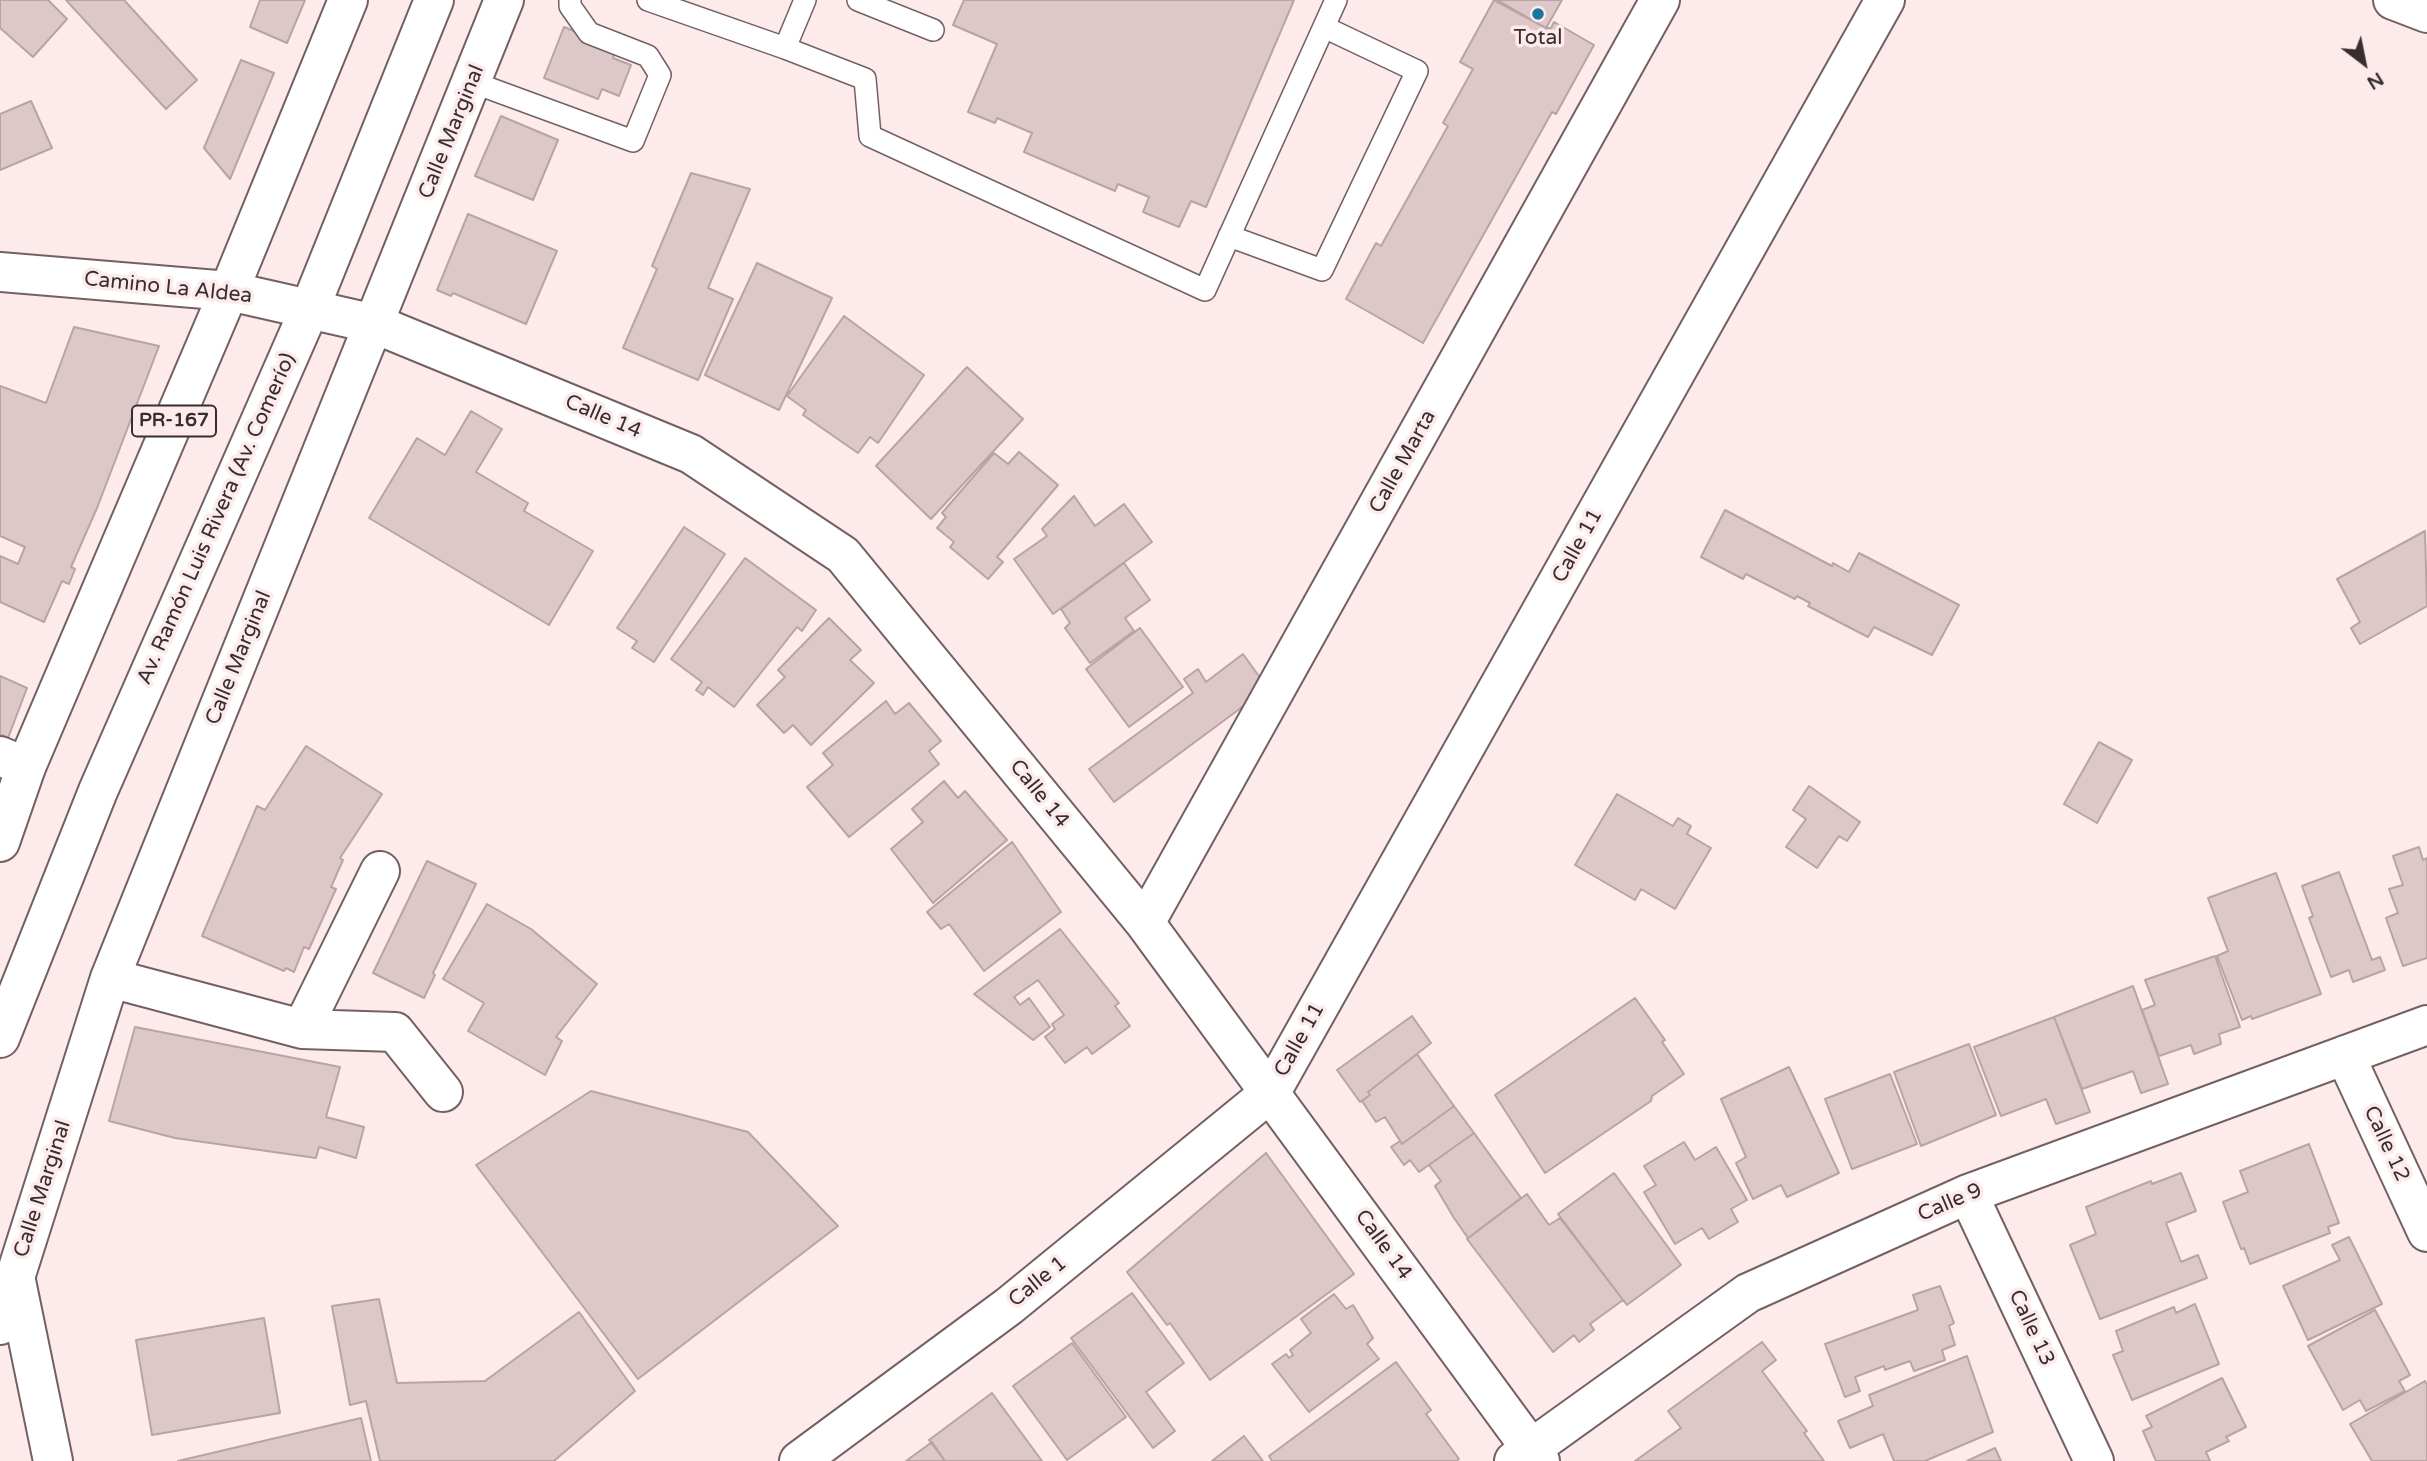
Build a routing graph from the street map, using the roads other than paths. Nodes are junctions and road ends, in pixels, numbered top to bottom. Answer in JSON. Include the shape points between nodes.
{"nodes":[{"id":1,"x":348,"y":0,"type":"edge"},
{"id":2,"x":434,"y":0,"type":"edge"},
{"id":3,"x":504,"y":0,"type":"edge"},
{"id":4,"x":570,"y":0,"type":"edge"},
{"id":5,"x":648,"y":0,"type":"edge"},
{"id":6,"x":805,"y":0,"type":"edge"},
{"id":7,"x":858,"y":0,"type":"edge"},
{"id":8,"x":1336,"y":0,"type":"edge"},
{"id":9,"x":1660,"y":0,"type":"edge"},
{"id":10,"x":1885,"y":0,"type":"edge"},
{"id":11,"x":2393,"y":0,"type":"edge"},
{"id":12,"x":673,"y":4,"type":"edge"},
{"id":13,"x":2427,"y":13,"type":"edge"},
{"id":14,"x":1324,"y":27,"type":"junction"},
{"id":15,"x":933,"y":30,"type":"dead end"},
{"id":16,"x":785,"y":48,"type":"junction"},
{"id":17,"x":472,"y":82,"type":"junction"},
{"id":18,"x":1229,"y":236,"type":"junction"},
{"id":19,"x":0,"y":272,"type":"edge"},
{"id":20,"x":229,"y":290,"type":"junction"},
{"id":21,"x":310,"y":308,"type":"junction"},
{"id":22,"x":375,"y":324,"type":"junction"},
{"id":23,"x":13,"y":762,"type":"edge"},
{"id":24,"x":0,"y":842,"type":"edge"},
{"id":25,"x":380,"y":871,"type":"dead end"},
{"id":26,"x":1145,"y":923,"type":"junction"},
{"id":27,"x":110,"y":978,"type":"junction"},
{"id":28,"x":2427,"y":1025,"type":"edge"},
{"id":29,"x":302,"y":1030,"type":"junction"},
{"id":30,"x":0,"y":1038,"type":"edge"},
{"id":31,"x":2345,"y":1055,"type":"junction"},
{"id":32,"x":443,"y":1092,"type":"dead end"},
{"id":33,"x":1271,"y":1092,"type":"junction"},
{"id":34,"x":1968,"y":1194,"type":"junction"},
{"id":35,"x":2427,"y":1232,"type":"edge"},
{"id":36,"x":15,"y":1276,"type":"junction"},
{"id":37,"x":0,"y":1325,"type":"edge"},
{"id":38,"x":1528,"y":1457,"type":"edge"},
{"id":39,"x":53,"y":1461,"type":"edge"},
{"id":40,"x":799,"y":1461,"type":"edge"},
{"id":41,"x":2094,"y":1461,"type":"edge"}],
"edges":[{"from":1,"to":20,"type":"street","number":"PR-167"},
{"from":2,"to":21,"type":"street","name":"Av. Ramón Luis Rivera (Av. Comerío)"},
{"from":3,"to":17,"type":"street","name":"Calle Marginal"},
{"from":4,"to":17,"type":"lane","via":[[589,33],[648,56],[660,75],[633,141]]},
{"from":5,"to":12,"type":"lane"},
{"from":6,"to":16,"type":"lane"},
{"from":7,"to":15,"type":"lane"},
{"from":8,"to":14,"type":"lane"},
{"from":9,"to":26,"type":"street","name":"Calle Marta"},
{"from":10,"to":33,"type":"street","name":"Calle 11"},
{"from":11,"to":13,"type":"street"},
{"from":12,"to":16,"type":"lane"},
{"from":14,"to":18,"type":"lane"},
{"from":14,"to":18,"type":"lane","via":[[1417,71],[1322,270]]},
{"from":16,"to":18,"type":"lane","via":[[865,79],[870,135],[1205,290]]},
{"from":17,"to":22,"type":"street","name":"Calle Marginal"},
{"from":19,"to":20,"type":"street","name":"Camino La Aldea"},
{"from":20,"to":21,"type":"street","name":"Camino La Aldea"},
{"from":20,"to":23,"type":"street","number":"PR-167"},
{"from":21,"to":22,"type":"street","name":"Camino La Aldea"},
{"from":21,"to":30,"type":"street","name":"Av. Ramón Luis Rivera (Av. Comerío)","via":[[98,791]]},
{"from":22,"to":26,"type":"street","name":"Calle 14","via":[[691,454],[843,555]]},
{"from":22,"to":27,"type":"street","name":"Calle Marginal"},
{"from":23,"to":24,"type":"street","number":"PR-167"},
{"from":25,"to":29,"type":"street"},
{"from":26,"to":33,"type":"street","name":"Calle 14"},
{"from":27,"to":29,"type":"street"},
{"from":27,"to":36,"type":"street","name":"Calle Marginal"},
{"from":28,"to":31,"type":"street","name":"Calle 9"},
{"from":29,"to":32,"type":"street","via":[[395,1032]]},
{"from":31,"to":34,"type":"street","name":"Calle 9"},
{"from":31,"to":35,"type":"street","name":"Calle 12"},
{"from":33,"to":38,"type":"street","name":"Calle 14"},
{"from":33,"to":40,"type":"street","name":"Calle 1","via":[[1009,1306]]},
{"from":34,"to":38,"type":"street","name":"Calle 9","via":[[1748,1293]]},
{"from":34,"to":41,"type":"street","name":"Calle 13"},
{"from":36,"to":37,"type":"street","name":"Calle Marginal"},
{"from":36,"to":39,"type":"street"}]}
